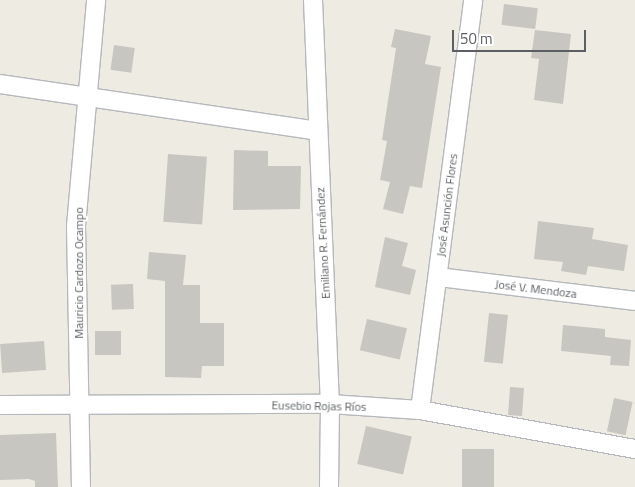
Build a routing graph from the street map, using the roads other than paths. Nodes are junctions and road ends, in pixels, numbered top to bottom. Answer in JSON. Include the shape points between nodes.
{"nodes":[{"id":1,"x":96,"y":0,"type":"edge"},
{"id":2,"x":313,"y":0,"type":"edge"},
{"id":3,"x":473,"y":0,"type":"edge"},
{"id":4,"x":0,"y":84,"type":"edge"},
{"id":5,"x":86,"y":97,"type":"junction"},
{"id":6,"x":318,"y":131,"type":"junction"},
{"id":7,"x":438,"y":277,"type":"junction"},
{"id":8,"x":635,"y":301,"type":"edge"},
{"id":9,"x":330,"y":404,"type":"junction"},
{"id":10,"x":0,"y":405,"type":"edge"},
{"id":11,"x":80,"y":405,"type":"junction"},
{"id":12,"x":420,"y":410,"type":"junction"},
{"id":13,"x":635,"y":449,"type":"edge"},
{"id":14,"x":81,"y":487,"type":"edge"},
{"id":15,"x":329,"y":487,"type":"edge"}],
"edges":[{"from":1,"to":5,"type":"street","name":"Mauricio Cardozo Ocampo"},
{"from":2,"to":6,"type":"street","name":"Emiliano R. Fernández"},
{"from":3,"to":7,"type":"street","name":"José Asunción Flores"},
{"from":4,"to":5,"type":"street"},
{"from":5,"to":6,"type":"street"},
{"from":5,"to":11,"type":"street","name":"Mauricio Cardozo Ocampo","via":[[76,226]]},
{"from":6,"to":9,"type":"street","name":"Emiliano R. Fernández"},
{"from":7,"to":8,"type":"street","name":"José V. Mendoza"},
{"from":7,"to":12,"type":"street","name":"José Asunción Flores"},
{"from":9,"to":11,"type":"street","name":"Eusebio Rojas Ríos"},
{"from":9,"to":12,"type":"street","name":"Eusebio Rojas Ríos"},
{"from":9,"to":15,"type":"street","name":"Emiliano R. Fernández"},
{"from":10,"to":11,"type":"street","name":"Eusebio Rojas Ríos"},
{"from":11,"to":14,"type":"street","name":"Mauricio Cardozo Ocampo"},
{"from":12,"to":13,"type":"street","name":"Eusebio Rojas Ríos"}]}
